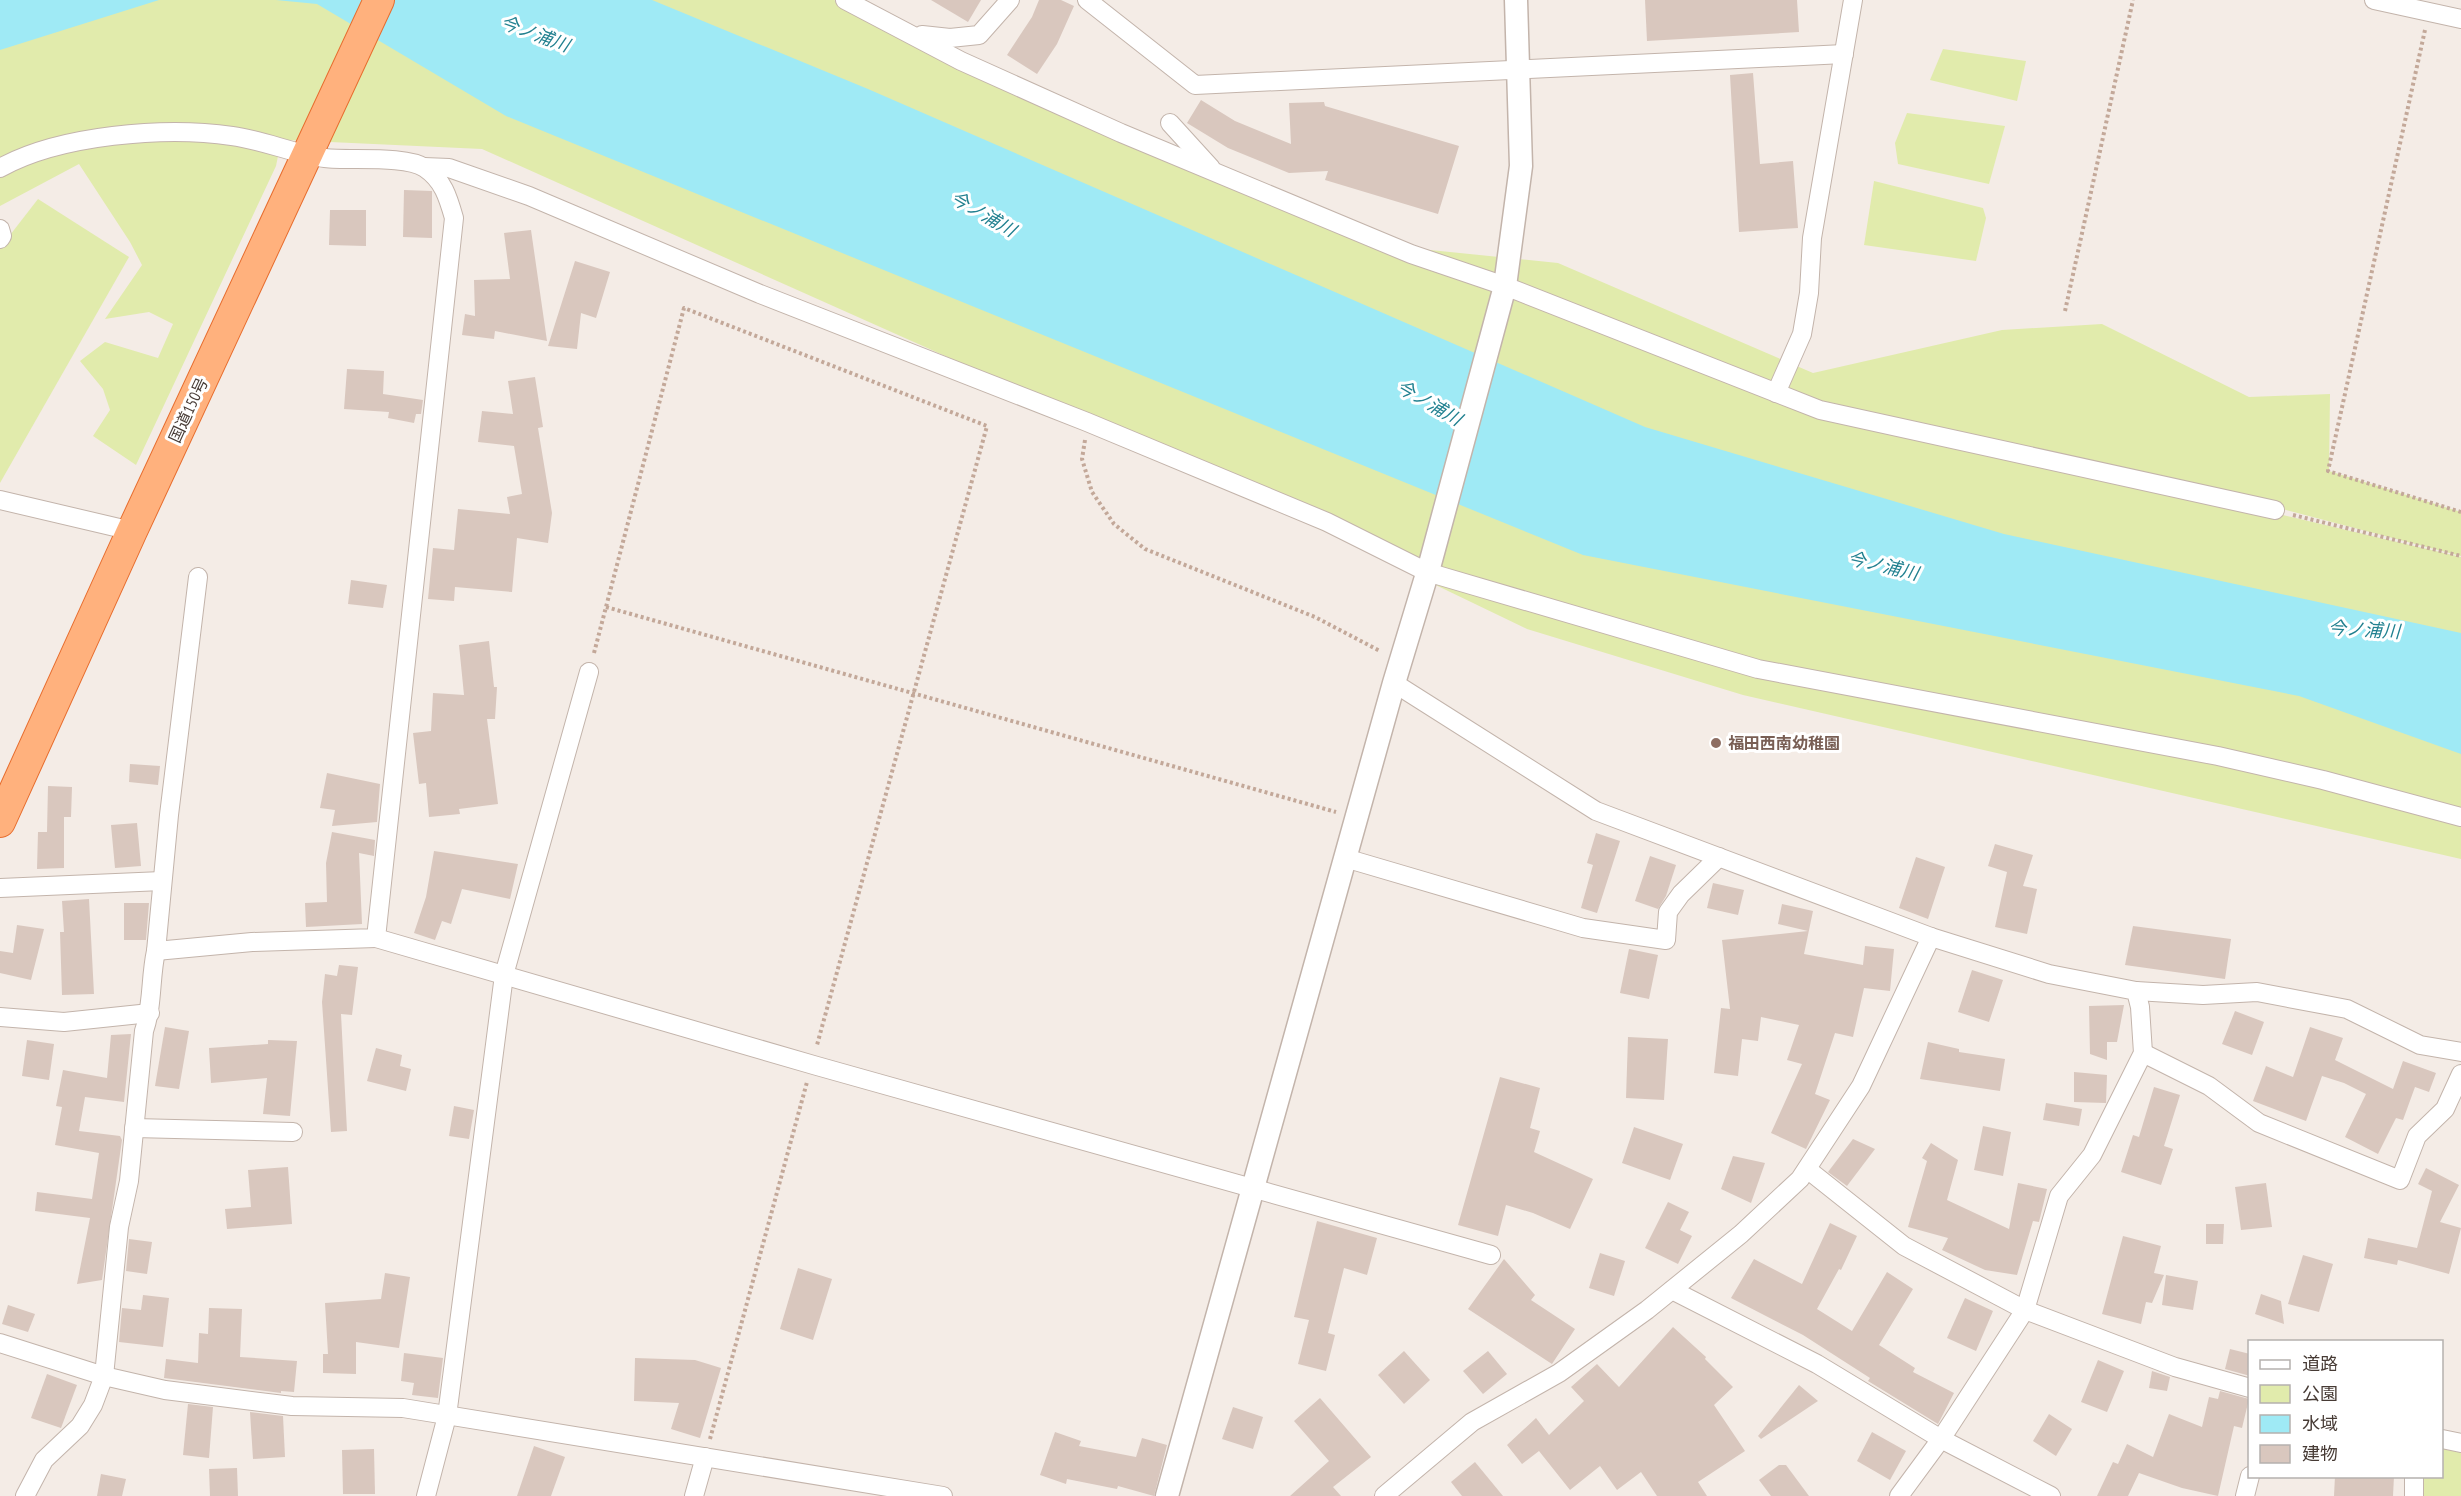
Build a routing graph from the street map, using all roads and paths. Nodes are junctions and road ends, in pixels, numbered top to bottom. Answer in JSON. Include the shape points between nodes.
{"nodes":[{"id":1,"x":379,"y":0,"type":"edge"},
{"id":2,"x":845,"y":0,"type":"edge"},
{"id":3,"x":1010,"y":0,"type":"edge"},
{"id":4,"x":1088,"y":0,"type":"edge"},
{"id":5,"x":1516,"y":0,"type":"edge"},
{"id":6,"x":1853,"y":0,"type":"edge"},
{"id":7,"x":2133,"y":0,"type":"edge"},
{"id":8,"x":2374,"y":0,"type":"edge"},
{"id":9,"x":2430,"y":12,"type":"junction"},
{"id":10,"x":2461,"y":19,"type":"edge"},
{"id":11,"x":908,"y":33,"type":"junction"},
{"id":12,"x":1844,"y":54,"type":"junction"},
{"id":13,"x":1520,"y":68,"type":"junction"},
{"id":14,"x":1170,"y":123,"type":"dead end"},
{"id":15,"x":314,"y":140,"type":"junction"},
{"id":16,"x":424,"y":167,"type":"junction"},
{"id":17,"x":0,"y":168,"type":"edge"},
{"id":18,"x":1215,"y":172,"type":"junction"},
{"id":19,"x":0,"y":229,"type":"edge"},
{"id":20,"x":0,"y":239,"type":"edge"},
{"id":21,"x":1504,"y":289,"type":"junction"},
{"id":22,"x":2065,"y":311,"type":"dead end"},
{"id":23,"x":1776,"y":393,"type":"junction"},
{"id":24,"x":1087,"y":422,"type":"junction"},
{"id":25,"x":0,"y":500,"type":"edge"},
{"id":26,"x":2275,"y":510,"type":"joint"},
{"id":27,"x":2461,"y":512,"type":"edge"},
{"id":28,"x":132,"y":531,"type":"junction"},
{"id":29,"x":2461,"y":556,"type":"edge"},
{"id":30,"x":1428,"y":568,"type":"junction"},
{"id":31,"x":198,"y":577,"type":"dead end"},
{"id":32,"x":606,"y":608,"type":"junction"},
{"id":33,"x":1400,"y":661,"type":"junction"},
{"id":34,"x":589,"y":672,"type":"joint"},
{"id":35,"x":1394,"y":683,"type":"junction"},
{"id":36,"x":915,"y":693,"type":"junction"},
{"id":37,"x":1356,"y":817,"type":"junction"},
{"id":38,"x":2461,"y":817,"type":"edge"},
{"id":39,"x":0,"y":822,"type":"edge"},
{"id":40,"x":1719,"y":857,"type":"junction"},
{"id":41,"x":1345,"y":858,"type":"junction"},
{"id":42,"x":162,"y":881,"type":"junction"},
{"id":43,"x":0,"y":888,"type":"edge"},
{"id":44,"x":1931,"y":937,"type":"junction"},
{"id":45,"x":376,"y":938,"type":"junction"},
{"id":46,"x":156,"y":951,"type":"junction"},
{"id":47,"x":504,"y":975,"type":"junction"},
{"id":48,"x":2136,"y":991,"type":"junction"},
{"id":49,"x":150,"y":1013,"type":"junction"},
{"id":50,"x":0,"y":1017,"type":"edge"},
{"id":51,"x":2461,"y":1052,"type":"edge"},
{"id":52,"x":2143,"y":1053,"type":"junction"},
{"id":53,"x":812,"y":1065,"type":"junction"},
{"id":54,"x":2461,"y":1074,"type":"edge"},
{"id":55,"x":134,"y":1128,"type":"junction"},
{"id":56,"x":293,"y":1132,"type":"dead end"},
{"id":57,"x":1807,"y":1169,"type":"junction"},
{"id":58,"x":1253,"y":1187,"type":"junction"},
{"id":59,"x":1491,"y":1255,"type":"dead end"},
{"id":60,"x":1672,"y":1290,"type":"junction"},
{"id":61,"x":2025,"y":1310,"type":"junction"},
{"id":62,"x":0,"y":1343,"type":"edge"},
{"id":63,"x":104,"y":1376,"type":"junction"},
{"id":64,"x":2248,"y":1387,"type":"edge"},
{"id":65,"x":447,"y":1416,"type":"junction"},
{"id":66,"x":1941,"y":1439,"type":"junction"},
{"id":67,"x":2443,"y":1439,"type":"edge"},
{"id":68,"x":2461,"y":1443,"type":"edge"},
{"id":69,"x":705,"y":1457,"type":"junction"},
{"id":70,"x":2250,"y":1478,"type":"edge"},
{"id":71,"x":2414,"y":1478,"type":"edge"},
{"id":72,"x":25,"y":1496,"type":"edge"},
{"id":73,"x":426,"y":1496,"type":"edge"},
{"id":74,"x":694,"y":1496,"type":"edge"},
{"id":75,"x":943,"y":1496,"type":"edge"},
{"id":76,"x":1167,"y":1496,"type":"edge"},
{"id":77,"x":1384,"y":1496,"type":"edge"},
{"id":78,"x":1899,"y":1496,"type":"edge"},
{"id":79,"x":2051,"y":1496,"type":"edge"},
{"id":80,"x":2245,"y":1496,"type":"edge"},
{"id":81,"x":2414,"y":1496,"type":"edge"}],
"edges":[{"from":1,"to":15,"type":"highway","name":"国道150号"},
{"from":2,"to":11,"type":"street"},
{"from":3,"to":11,"type":"street","via":[[979,35],[950,38]]},
{"from":4,"to":13,"type":"street","via":[[1195,85]]},
{"from":5,"to":13,"type":"street"},
{"from":6,"to":12,"type":"street"},
{"from":7,"to":22,"type":"path"},
{"from":8,"to":9,"type":"street"},
{"from":9,"to":10,"type":"street"},
{"from":9,"to":27,"type":"path","via":[[2328,471]]},
{"from":11,"to":18,"type":"street","via":[[971,66]]},
{"from":12,"to":13,"type":"street"},
{"from":12,"to":23,"type":"street","via":[[1812,238],[1802,334]]},
{"from":13,"to":21,"type":"street","via":[[1521,166]]},
{"from":14,"to":18,"type":"street"},
{"from":15,"to":16,"type":"street","via":[[324,158]]},
{"from":15,"to":17,"type":"street","via":[[155,132],[116,135],[26,154]]},
{"from":15,"to":28,"type":"highway","name":"国道150号"},
{"from":16,"to":24,"type":"street","via":[[448,168],[529,196],[760,294]]},
{"from":16,"to":45,"type":"street","via":[[446,189],[454,218]]},
{"from":18,"to":21,"type":"street"},
{"from":19,"to":20,"type":"street"},
{"from":21,"to":23,"type":"street"},
{"from":21,"to":30,"type":"street"},
{"from":23,"to":26,"type":"street","via":[[1820,410]]},
{"from":24,"to":30,"type":"street"},
{"from":24,"to":33,"type":"path","via":[[1082,459],[1092,492],[1114,524],[1145,549],[1315,617]]},
{"from":25,"to":28,"type":"street"},
{"from":26,"to":29,"type":"path"},
{"from":28,"to":39,"type":"highway","name":"国道150号"},
{"from":30,"to":33,"type":"street"},
{"from":30,"to":38,"type":"street","via":[[1758,669],[2218,756]]},
{"from":31,"to":42,"type":"street"},
{"from":32,"to":34,"type":"path"},
{"from":32,"to":36,"type":"path"},
{"from":32,"to":36,"type":"path","via":[[684,308],[987,426]]},
{"from":33,"to":35,"type":"street"},
{"from":34,"to":47,"type":"street"},
{"from":35,"to":37,"type":"street"},
{"from":35,"to":40,"type":"street","via":[[1596,811]]},
{"from":36,"to":37,"type":"path"},
{"from":36,"to":53,"type":"path"},
{"from":37,"to":41,"type":"street"},
{"from":40,"to":41,"type":"street","via":[[1668,912],[1666,940],[1583,928]]},
{"from":40,"to":44,"type":"street"},
{"from":41,"to":58,"type":"street"},
{"from":42,"to":43,"type":"street"},
{"from":42,"to":46,"type":"street"},
{"from":44,"to":48,"type":"street","via":[[2049,974]]},
{"from":44,"to":57,"type":"street","via":[[1861,1086]]},
{"from":45,"to":46,"type":"street","via":[[252,942]]},
{"from":45,"to":47,"type":"street"},
{"from":46,"to":49,"type":"street","via":[[151,971]]},
{"from":47,"to":53,"type":"street"},
{"from":47,"to":65,"type":"street"},
{"from":48,"to":51,"type":"street","via":[[2203,995],[2256,992],[2348,1009],[2420,1045]]},
{"from":48,"to":52,"type":"street"},
{"from":49,"to":50,"type":"street","via":[[64,1022]]},
{"from":49,"to":55,"type":"street","via":[[144,1031]]},
{"from":52,"to":54,"type":"street","via":[[2209,1086],[2259,1123],[2400,1180],[2417,1136],[2445,1109]]},
{"from":52,"to":61,"type":"street","via":[[2092,1155],[2059,1196]]},
{"from":53,"to":58,"type":"street"},
{"from":53,"to":69,"type":"path"},
{"from":55,"to":56,"type":"street"},
{"from":55,"to":63,"type":"street","via":[[119,1227]]},
{"from":57,"to":60,"type":"street","via":[[1741,1234]]},
{"from":57,"to":61,"type":"street","via":[[1904,1246]]},
{"from":58,"to":59,"type":"street"},
{"from":58,"to":76,"type":"street"},
{"from":60,"to":66,"type":"street","via":[[1817,1364]]},
{"from":60,"to":77,"type":"street","via":[[1559,1373],[1472,1422]]},
{"from":61,"to":64,"type":"street","via":[[2175,1367]]},
{"from":61,"to":66,"type":"street"},
{"from":62,"to":63,"type":"street"},
{"from":63,"to":65,"type":"street","via":[[165,1390],[292,1406],[403,1408]]},
{"from":63,"to":72,"type":"street","via":[[80,1426],[44,1460]]},
{"from":65,"to":69,"type":"street"},
{"from":65,"to":73,"type":"street"},
{"from":66,"to":78,"type":"street"},
{"from":66,"to":79,"type":"street"},
{"from":67,"to":68,"type":"street"},
{"from":69,"to":74,"type":"street"},
{"from":69,"to":75,"type":"street"},
{"from":70,"to":80,"type":"street"},
{"from":71,"to":81,"type":"street"}]}
